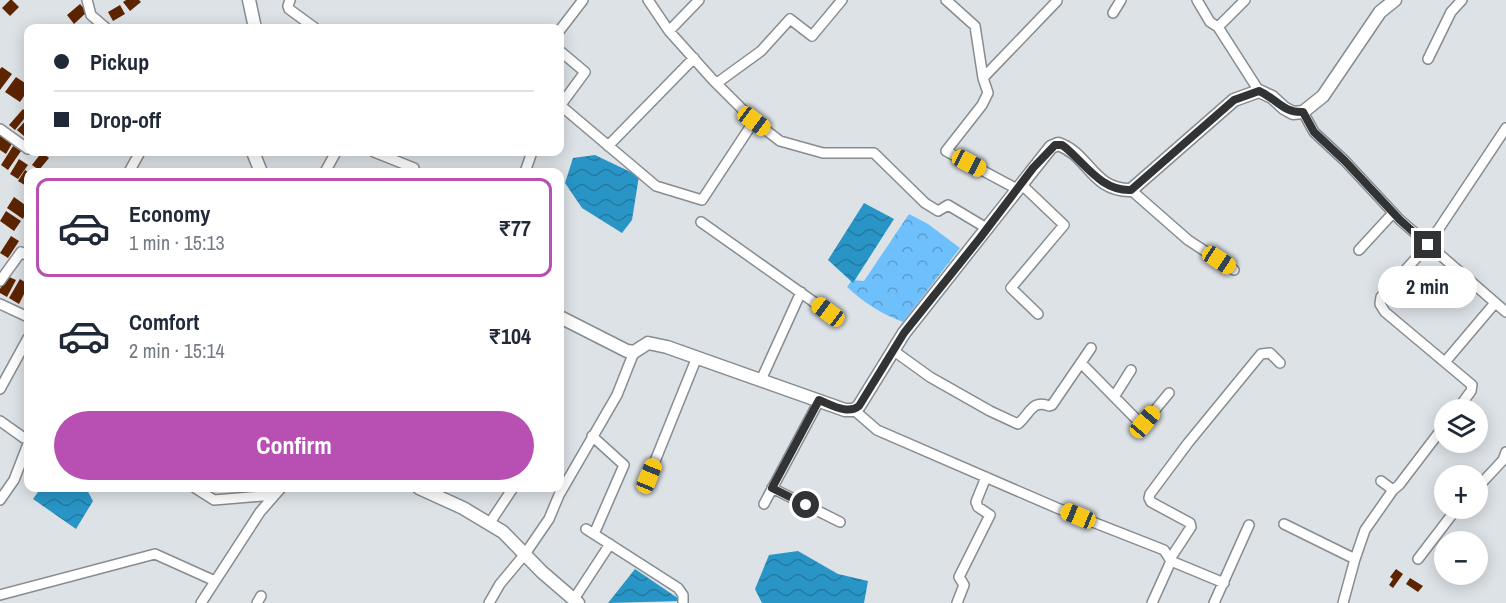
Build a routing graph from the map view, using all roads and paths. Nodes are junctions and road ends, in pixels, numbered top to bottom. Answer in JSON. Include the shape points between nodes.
{"nodes":[{"id":1,"x":87,"y":0,"type":"edge"},
{"id":2,"x":249,"y":0,"type":"edge"},
{"id":3,"x":290,"y":0,"type":"edge"},
{"id":4,"x":583,"y":0,"type":"edge"},
{"id":5,"x":648,"y":0,"type":"edge"},
{"id":6,"x":699,"y":0,"type":"edge"},
{"id":7,"x":842,"y":0,"type":"edge"},
{"id":8,"x":946,"y":0,"type":"edge"},
{"id":9,"x":1121,"y":0,"type":"edge"},
{"id":10,"x":1197,"y":0,"type":"edge"},
{"id":11,"x":1245,"y":0,"type":"edge"},
{"id":12,"x":1395,"y":0,"type":"edge"},
{"id":13,"x":1462,"y":0,"type":"edge"},
{"id":14,"x":1057,"y":1,"type":"edge"},
{"id":15,"x":1113,"y":13,"type":"dead end"},
{"id":16,"x":101,"y":24,"type":"edge"},
{"id":17,"x":254,"y":24,"type":"edge"},
{"id":18,"x":310,"y":24,"type":"edge"},
{"id":19,"x":564,"y":25,"type":"edge"},
{"id":20,"x":1218,"y":27,"type":"junction"},
{"id":21,"x":669,"y":31,"type":"junction"},
{"id":22,"x":564,"y":54,"type":"edge"},
{"id":23,"x":694,"y":58,"type":"junction"},
{"id":24,"x":1428,"y":59,"type":"dead end"},
{"id":25,"x":983,"y":78,"type":"junction"},
{"id":26,"x":717,"y":84,"type":"junction"},
{"id":27,"x":1259,"y":91,"type":"junction"},
{"id":28,"x":564,"y":101,"type":"edge"},
{"id":29,"x":564,"y":109,"type":"edge"},
{"id":30,"x":1303,"y":112,"type":"junction"},
{"id":31,"x":754,"y":121,"type":"junction"},
{"id":32,"x":1506,"y":128,"type":"edge"},
{"id":33,"x":0,"y":129,"type":"edge"},
{"id":34,"x":24,"y":146,"type":"edge"},
{"id":35,"x":609,"y":146,"type":"junction"},
{"id":36,"x":384,"y":156,"type":"edge"},
{"id":37,"x":414,"y":168,"type":"dead end"},
{"id":38,"x":1019,"y":186,"type":"junction"},
{"id":39,"x":1131,"y":190,"type":"junction"},
{"id":40,"x":1393,"y":213,"type":"junction"},
{"id":41,"x":701,"y":222,"type":"dead end"},
{"id":42,"x":988,"y":229,"type":"junction"},
{"id":43,"x":1428,"y":245,"type":"junction"},
{"id":44,"x":1359,"y":250,"type":"dead end"},
{"id":45,"x":24,"y":254,"type":"edge"},
{"id":46,"x":1234,"y":270,"type":"dead end"},
{"id":47,"x":0,"y":281,"type":"edge"},
{"id":48,"x":801,"y":292,"type":"junction"},
{"id":49,"x":1495,"y":303,"type":"junction"},
{"id":50,"x":0,"y":304,"type":"edge"},
{"id":51,"x":828,"y":312,"type":"dead end"},
{"id":52,"x":1506,"y":312,"type":"edge"},
{"id":53,"x":1038,"y":314,"type":"dead end"},
{"id":54,"x":24,"y":315,"type":"edge"},
{"id":55,"x":564,"y":319,"type":"edge"},
{"id":56,"x":24,"y":345,"type":"edge"},
{"id":57,"x":1091,"y":348,"type":"dead end"},
{"id":58,"x":894,"y":351,"type":"junction"},
{"id":59,"x":634,"y":352,"type":"junction"},
{"id":60,"x":697,"y":357,"type":"junction"},
{"id":61,"x":1445,"y":362,"type":"junction"},
{"id":62,"x":1081,"y":363,"type":"junction"},
{"id":63,"x":1280,"y":363,"type":"dead end"},
{"id":64,"x":1131,"y":370,"type":"dead end"},
{"id":65,"x":761,"y":380,"type":"junction"},
{"id":66,"x":0,"y":389,"type":"edge"},
{"id":67,"x":1168,"y":393,"type":"dead end"},
{"id":68,"x":1114,"y":398,"type":"junction"},
{"id":69,"x":1465,"y":399,"type":"edge"},
{"id":70,"x":819,"y":400,"type":"junction"},
{"id":71,"x":854,"y":410,"type":"junction"},
{"id":72,"x":0,"y":421,"type":"edge"},
{"id":73,"x":592,"y":436,"type":"junction"},
{"id":74,"x":24,"y":438,"type":"edge"},
{"id":75,"x":1434,"y":439,"type":"edge"},
{"id":76,"x":24,"y":452,"type":"edge"},
{"id":77,"x":1506,"y":452,"type":"edge"},
{"id":78,"x":649,"y":476,"type":"dead end"},
{"id":79,"x":1488,"y":476,"type":"edge"},
{"id":80,"x":986,"y":477,"type":"junction"},
{"id":81,"x":1381,"y":481,"type":"dead end"},
{"id":82,"x":564,"y":486,"type":"edge"},
{"id":83,"x":772,"y":488,"type":"junction"},
{"id":84,"x":1393,"y":490,"type":"junction"},
{"id":85,"x":201,"y":492,"type":"edge"},
{"id":86,"x":277,"y":492,"type":"edge"},
{"id":87,"x":428,"y":492,"type":"edge"},
{"id":88,"x":510,"y":492,"type":"edge"},
{"id":89,"x":561,"y":492,"type":"edge"},
{"id":90,"x":274,"y":495,"type":"junction"},
{"id":91,"x":0,"y":500,"type":"edge"},
{"id":92,"x":764,"y":504,"type":"dead end"},
{"id":93,"x":1449,"y":519,"type":"edge"},
{"id":94,"x":840,"y":522,"type":"dead end"},
{"id":95,"x":489,"y":524,"type":"junction"},
{"id":96,"x":1284,"y":524,"type":"dead end"},
{"id":97,"x":1249,"y":525,"type":"dead end"},
{"id":98,"x":610,"y":544,"type":"junction"},
{"id":99,"x":525,"y":554,"type":"junction"},
{"id":100,"x":1355,"y":559,"type":"junction"},
{"id":101,"x":1418,"y":559,"type":"dead end"},
{"id":102,"x":1170,"y":560,"type":"junction"},
{"id":103,"x":215,"y":581,"type":"junction"},
{"id":104,"x":1224,"y":583,"type":"junction"},
{"id":105,"x":0,"y":595,"type":"edge"},
{"id":106,"x":576,"y":601,"type":"edge"},
{"id":107,"x":201,"y":603,"type":"edge"},
{"id":108,"x":489,"y":603,"type":"edge"},
{"id":109,"x":683,"y":603,"type":"edge"},
{"id":110,"x":957,"y":603,"type":"edge"},
{"id":111,"x":1152,"y":603,"type":"edge"},
{"id":112,"x":1214,"y":603,"type":"edge"},
{"id":113,"x":1342,"y":603,"type":"edge"}],
"edges":[{"from":1,"to":16,"type":"street","via":[[91,15]]},
{"from":2,"to":17,"type":"street"},
{"from":3,"to":18,"type":"street","via":[[289,9]]},
{"from":4,"to":19,"type":"street"},
{"from":5,"to":21,"type":"street"},
{"from":6,"to":21,"type":"street"},
{"from":7,"to":26,"type":"street","via":[[812,36],[790,19],[761,51]]},
{"from":8,"to":25,"type":"street","via":[[975,26]]},
{"from":9,"to":15,"type":"street"},
{"from":10,"to":20,"type":"street","via":[[1210,22]]},
{"from":11,"to":20,"type":"street"},
{"from":12,"to":30,"type":"street","via":[[1380,12],[1323,96]]},
{"from":13,"to":24,"type":"street","via":[[1451,12]]},
{"from":14,"to":25,"type":"street"},
{"from":20,"to":27,"type":"street"},
{"from":21,"to":23,"type":"street"},
{"from":22,"to":28,"type":"street","via":[[585,72]]},
{"from":23,"to":26,"type":"street"},
{"from":23,"to":35,"type":"street"},
{"from":25,"to":38,"type":"street","via":[[988,93],[982,105],[946,151]]},
{"from":26,"to":31,"type":"street"},
{"from":27,"to":30,"type":"street","via":[[1293,113]]},
{"from":27,"to":39,"type":"street","via":[[1234,100]]},
{"from":29,"to":35,"type":"street"},
{"from":30,"to":40,"type":"street","via":[[1314,132]]},
{"from":31,"to":35,"type":"street","via":[[702,200],[656,186]]},
{"from":31,"to":42,"type":"street","via":[[780,141],[824,153],[874,153],[925,203],[938,211],[948,205]]},
{"from":32,"to":43,"type":"street"},
{"from":33,"to":34,"type":"street"},
{"from":36,"to":37,"type":"street"},
{"from":38,"to":39,"type":"street","via":[[1058,144],[1100,182],[1120,191]]},
{"from":38,"to":42,"type":"street"},
{"from":38,"to":53,"type":"street","via":[[1064,225],[1011,288]]},
{"from":39,"to":46,"type":"street","via":[[1188,240]]},
{"from":40,"to":43,"type":"street"},
{"from":40,"to":44,"type":"street"},
{"from":41,"to":48,"type":"street"},
{"from":42,"to":58,"type":"street","via":[[904,333]]},
{"from":43,"to":49,"type":"street"},
{"from":43,"to":61,"type":"street","via":[[1381,297],[1380,304]]},
{"from":45,"to":47,"type":"street","via":[[21,252]]},
{"from":48,"to":51,"type":"street"},
{"from":48,"to":65,"type":"street"},
{"from":49,"to":52,"type":"street"},
{"from":49,"to":61,"type":"street"},
{"from":50,"to":54,"type":"street"},
{"from":55,"to":59,"type":"street"},
{"from":56,"to":66,"type":"street"},
{"from":57,"to":62,"type":"street"},
{"from":58,"to":62,"type":"street","via":[[930,377],[1018,424],[1036,405],[1052,405]]},
{"from":58,"to":71,"type":"street"},
{"from":59,"to":60,"type":"street","via":[[648,344]]},
{"from":59,"to":73,"type":"street","via":[[618,395]]},
{"from":60,"to":65,"type":"street"},
{"from":60,"to":78,"type":"street"},
{"from":61,"to":69,"type":"street","via":[[1472,385]]},
{"from":62,"to":68,"type":"street"},
{"from":63,"to":102,"type":"street","via":[[1270,353],[1261,354],[1150,494],[1151,502],[1191,526]]},
{"from":64,"to":68,"type":"street"},
{"from":65,"to":70,"type":"street"},
{"from":67,"to":68,"type":"street","via":[[1140,423]]},
{"from":70,"to":71,"type":"street"},
{"from":70,"to":83,"type":"street"},
{"from":71,"to":80,"type":"street","via":[[877,430]]},
{"from":72,"to":74,"type":"street"},
{"from":73,"to":82,"type":"street"},
{"from":73,"to":98,"type":"street","via":[[624,465],[590,531]]},
{"from":75,"to":84,"type":"street"},
{"from":76,"to":91,"type":"street","via":[[14,480]]},
{"from":77,"to":79,"type":"street"},
{"from":80,"to":102,"type":"street","via":[[1164,550]]},
{"from":80,"to":110,"type":"street","via":[[976,502],[990,515],[959,577],[964,585]]},
{"from":81,"to":84,"type":"street"},
{"from":83,"to":92,"type":"street"},
{"from":83,"to":94,"type":"street"},
{"from":84,"to":100,"type":"street","via":[[1365,530]]},
{"from":85,"to":90,"type":"street","via":[[214,500]]},
{"from":86,"to":90,"type":"street"},
{"from":87,"to":95,"type":"street"},
{"from":88,"to":95,"type":"street"},
{"from":89,"to":99,"type":"street","via":[[549,519]]},
{"from":90,"to":103,"type":"street"},
{"from":93,"to":101,"type":"street"},
{"from":95,"to":99,"type":"street"},
{"from":96,"to":100,"type":"street"},
{"from":97,"to":104,"type":"street"},
{"from":98,"to":106,"type":"street"},
{"from":98,"to":109,"type":"street","via":[[678,588]]},
{"from":99,"to":106,"type":"street"},
{"from":99,"to":108,"type":"street"},
{"from":100,"to":113,"type":"street"},
{"from":102,"to":104,"type":"street"},
{"from":102,"to":111,"type":"street"},
{"from":103,"to":105,"type":"street","via":[[155,554]]},
{"from":103,"to":107,"type":"street"},
{"from":104,"to":112,"type":"street"}]}
